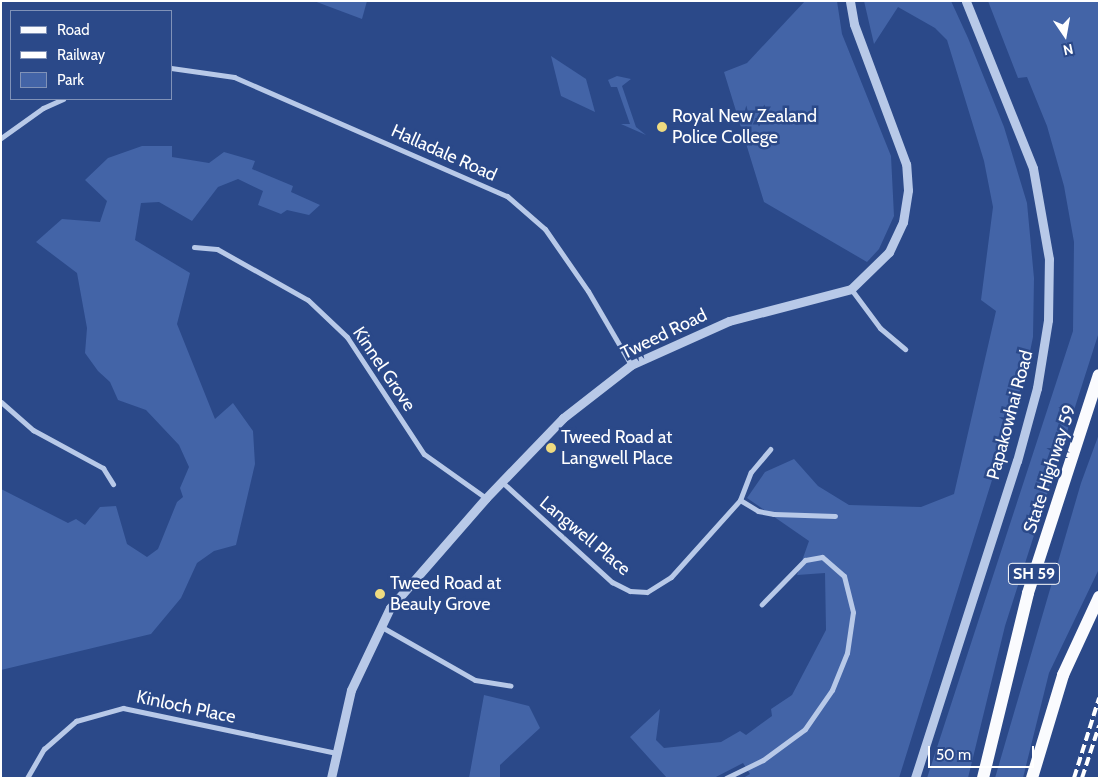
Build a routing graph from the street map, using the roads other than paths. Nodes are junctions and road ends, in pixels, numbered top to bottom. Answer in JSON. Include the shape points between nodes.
{"nodes":[{"id":1,"x":850,"y":1,"type":"edge"},
{"id":2,"x":966,"y":1,"type":"edge"},
{"id":3,"x":172,"y":68,"type":"edge"},
{"id":4,"x":61,"y":100,"type":"edge"},
{"id":5,"x":1,"y":138,"type":"edge"},
{"id":6,"x":194,"y":247,"type":"dead end"},
{"id":7,"x":851,"y":289,"type":"junction"},
{"id":8,"x":905,"y":349,"type":"dead end"},
{"id":9,"x":631,"y":365,"type":"junction"},
{"id":10,"x":1099,"y":375,"type":"edge"},
{"id":11,"x":1,"y":402,"type":"edge"},
{"id":12,"x":770,"y":449,"type":"dead end"},
{"id":13,"x":502,"y":482,"type":"junction"},
{"id":14,"x":114,"y":484,"type":"dead end"},
{"id":15,"x":486,"y":498,"type":"junction"},
{"id":16,"x":740,"y":500,"type":"junction"},
{"id":17,"x":835,"y":516,"type":"dead end"},
{"id":18,"x":1099,"y":597,"type":"edge"},
{"id":19,"x":762,"y":604,"type":"dead end"},
{"id":20,"x":380,"y":626,"type":"junction"},
{"id":21,"x":512,"y":686,"type":"dead end"},
{"id":22,"x":336,"y":753,"type":"junction"},
{"id":23,"x":27,"y":778,"type":"edge"},
{"id":24,"x":331,"y":778,"type":"edge"},
{"id":25,"x":726,"y":778,"type":"edge"},
{"id":26,"x":915,"y":778,"type":"edge"},
{"id":27,"x":983,"y":778,"type":"edge"},
{"id":28,"x":1032,"y":778,"type":"edge"}],
"edges":[{"from":1,"to":7,"type":"street","name":"Tweed Road","via":[[854,24],[906,164],[908,190],[897,238],[868,275]]},
{"from":2,"to":26,"type":"street","name":"Papakowhai Road","via":[[1033,168],[1045,221],[1050,292],[1038,388]]},
{"from":3,"to":9,"type":"street","name":"Halladale Road","via":[[234,77],[507,196],[545,228],[588,291]]},
{"from":4,"to":5,"type":"street","via":[[43,108]]},
{"from":6,"to":15,"type":"street","name":"Kinnel Grove","via":[[218,249],[308,300],[347,337],[424,454]]},
{"from":7,"to":8,"type":"street","via":[[880,328]]},
{"from":7,"to":9,"type":"street","name":"Tweed Road","via":[[729,321]]},
{"from":9,"to":13,"type":"street","name":"Tweed Road","via":[[563,418]]},
{"from":10,"to":27,"type":"main road","name":"State Highway 59","number":"SH 59","via":[[1028,593]]},
{"from":11,"to":14,"type":"street","via":[[33,430],[104,468]]},
{"from":12,"to":16,"type":"street","name":"Langwell Place","via":[[751,472]]},
{"from":13,"to":15,"type":"street","name":"Tweed Road"},
{"from":13,"to":16,"type":"street","name":"Langwell Place","via":[[612,582],[630,591],[647,592],[671,577]]},
{"from":15,"to":20,"type":"street","name":"Tweed Road","via":[[390,608]]},
{"from":16,"to":17,"type":"street","via":[[758,511],[774,514]]},
{"from":18,"to":28,"type":"main road","via":[[1064,675]]},
{"from":19,"to":25,"type":"street","via":[[805,560],[822,557],[844,576],[853,612],[847,653],[832,690],[805,729],[763,760]]},
{"from":20,"to":21,"type":"street","via":[[475,680]]},
{"from":20,"to":22,"type":"street","name":"Tweed Road","via":[[351,690]]},
{"from":22,"to":23,"type":"street","name":"Kinloch Place","via":[[123,708],[76,721],[44,749]]},
{"from":22,"to":24,"type":"street","name":"Tweed Road"}]}
